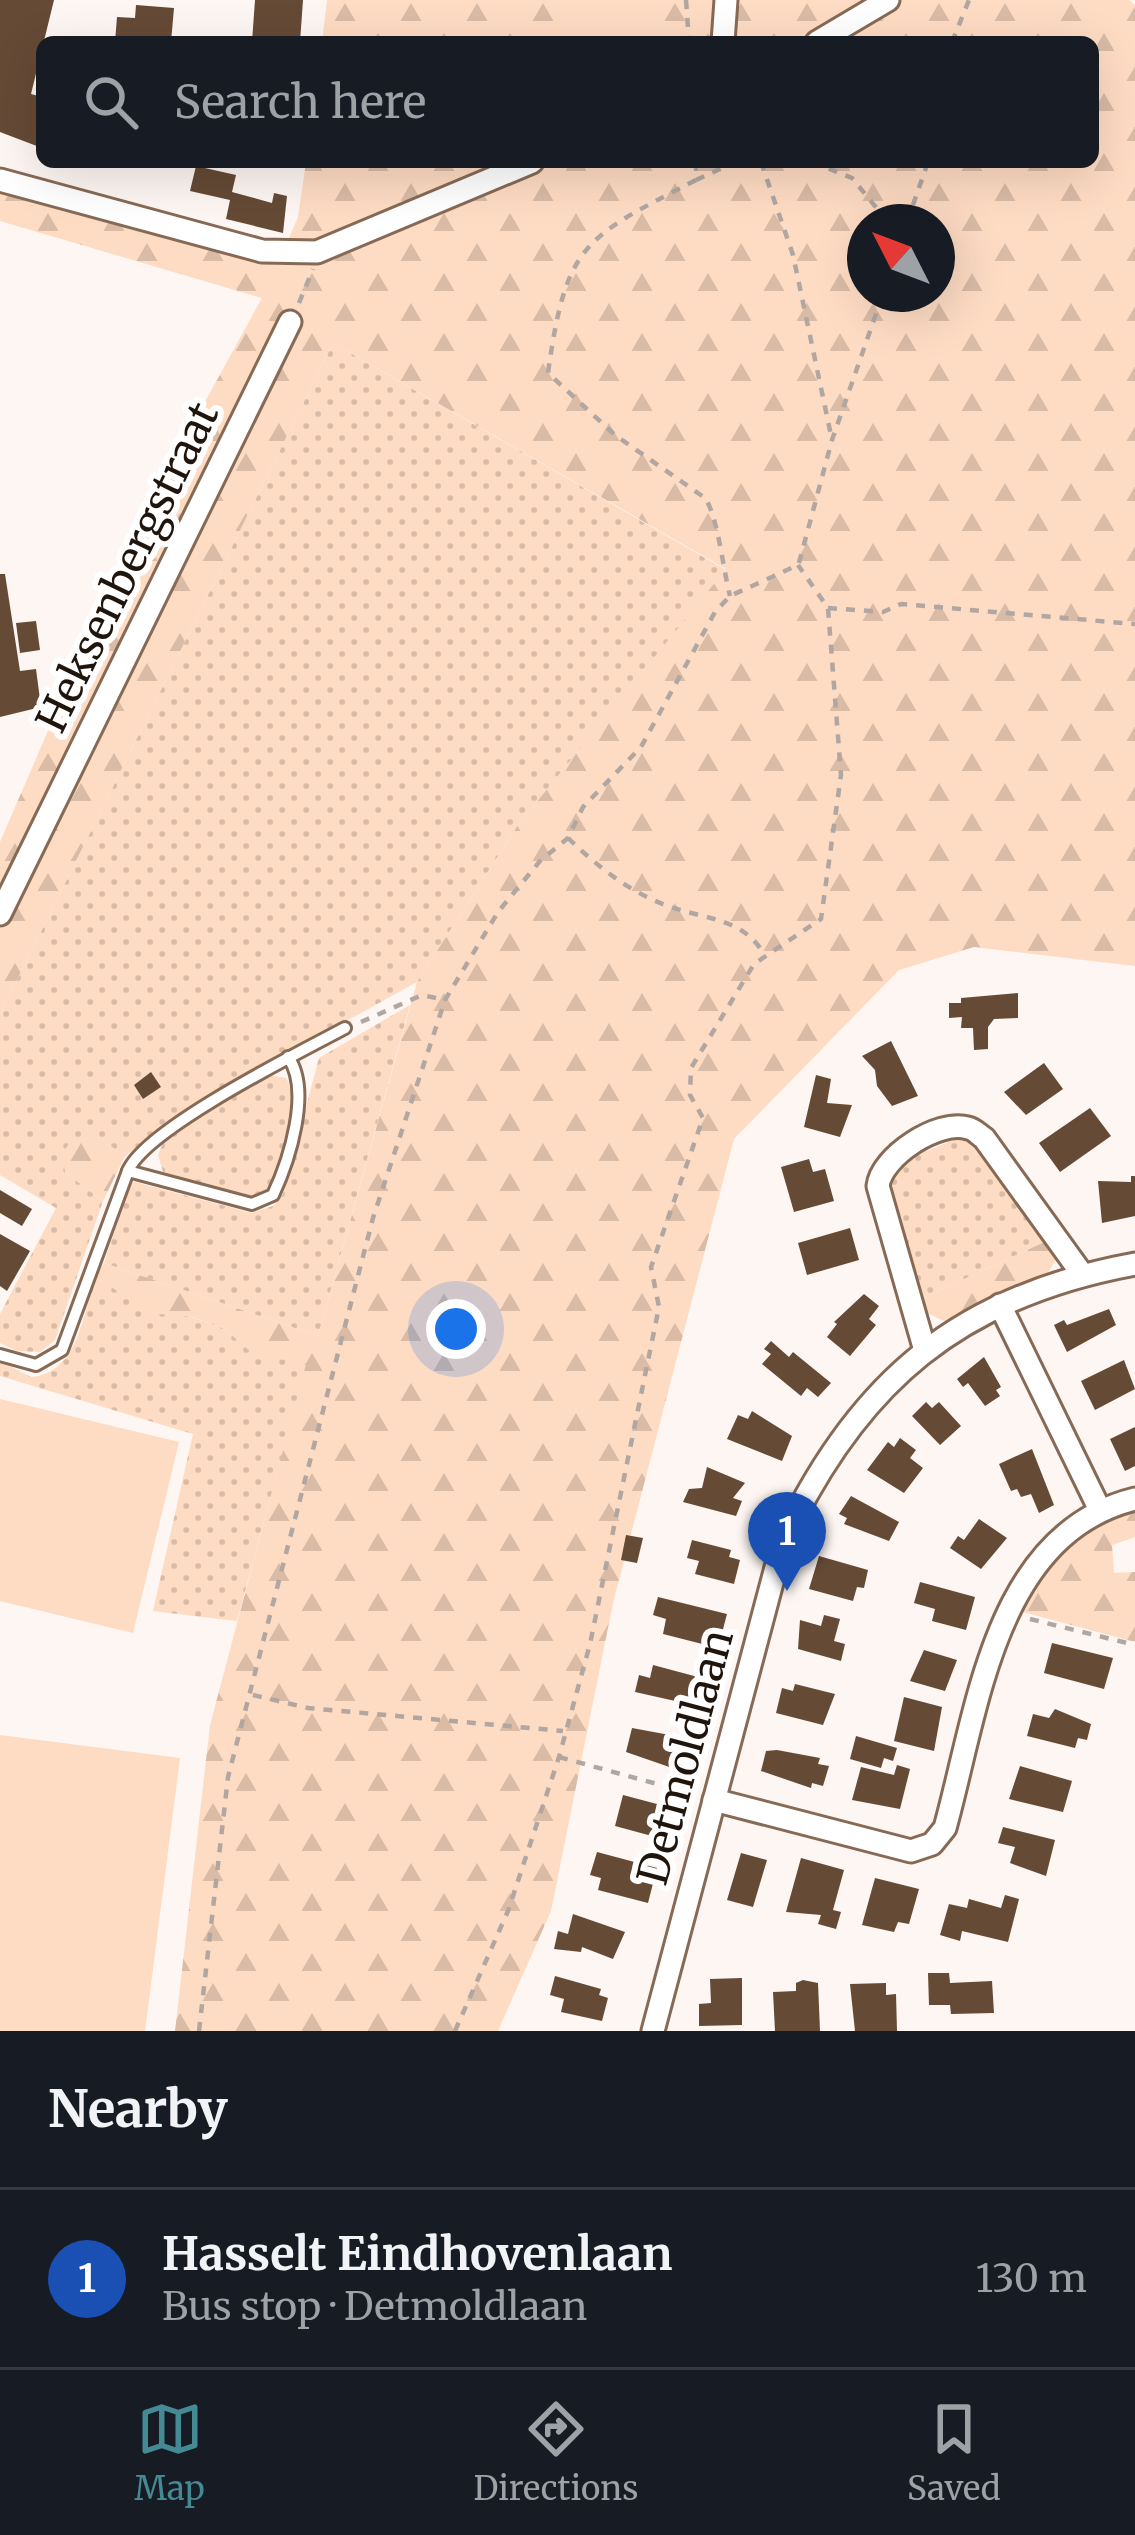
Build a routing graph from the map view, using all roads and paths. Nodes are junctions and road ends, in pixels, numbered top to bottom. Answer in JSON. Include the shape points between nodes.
{"nodes":[{"id":1,"x":686,"y":0,"type":"edge"},
{"id":2,"x":727,"y":0,"type":"edge"},
{"id":3,"x":888,"y":0,"type":"edge"},
{"id":4,"x":969,"y":0,"type":"edge"},
{"id":5,"x":688,"y":36,"type":"edge"},
{"id":6,"x":724,"y":36,"type":"edge"},
{"id":7,"x":827,"y":36,"type":"edge"},
{"id":8,"x":954,"y":36,"type":"edge"},
{"id":9,"x":518,"y":168,"type":"edge"},
{"id":10,"x":696,"y":168,"type":"edge"},
{"id":11,"x":722,"y":168,"type":"edge"},
{"id":12,"x":763,"y":168,"type":"edge"},
{"id":13,"x":827,"y":168,"type":"edge"},
{"id":14,"x":926,"y":168,"type":"edge"},
{"id":15,"x":696,"y":180,"type":"junction"},
{"id":16,"x":0,"y":181,"type":"edge"},
{"id":17,"x":873,"y":204,"type":"edge"},
{"id":18,"x":914,"y":204,"type":"edge"},
{"id":19,"x":317,"y":252,"type":"junction"},
{"id":20,"x":877,"y":312,"type":"edge"},
{"id":21,"x":290,"y":322,"type":"joint"},
{"id":22,"x":832,"y":440,"type":"junction"},
{"id":23,"x":798,"y":565,"type":"junction"},
{"id":24,"x":730,"y":596,"type":"junction"},
{"id":25,"x":828,"y":608,"type":"junction"},
{"id":26,"x":1135,"y":624,"type":"edge"},
{"id":27,"x":568,"y":838,"type":"junction"},
{"id":28,"x":0,"y":914,"type":"edge"},
{"id":29,"x":765,"y":956,"type":"junction"},
{"id":30,"x":445,"y":1000,"type":"junction"},
{"id":31,"x":345,"y":1028,"type":"joint"},
{"id":32,"x":288,"y":1057,"type":"junction"},
{"id":33,"x":128,"y":1171,"type":"junction"},
{"id":34,"x":1135,"y":1264,"type":"edge"},
{"id":35,"x":1082,"y":1274,"type":"junction"},
{"id":36,"x":1000,"y":1304,"type":"junction"},
{"id":37,"x":924,"y":1347,"type":"junction"},
{"id":38,"x":0,"y":1355,"type":"edge"},
{"id":39,"x":1135,"y":1499,"type":"edge"},
{"id":40,"x":1099,"y":1508,"type":"junction"},
{"id":41,"x":1006,"y":1613,"type":"junction"},
{"id":42,"x":1135,"y":1646,"type":"edge"},
{"id":43,"x":250,"y":1694,"type":"junction"},
{"id":44,"x":563,"y":1731,"type":"junction"},
{"id":45,"x":559,"y":1757,"type":"junction"},
{"id":46,"x":714,"y":1800,"type":"junction"},
{"id":47,"x":199,"y":2031,"type":"edge"},
{"id":48,"x":455,"y":2031,"type":"edge"},
{"id":49,"x":652,"y":2031,"type":"edge"}],
"edges":[{"from":1,"to":5,"type":"path"},
{"from":2,"to":6,"type":"street"},
{"from":3,"to":7,"type":"street"},
{"from":4,"to":8,"type":"path"},
{"from":9,"to":19,"type":"street"},
{"from":10,"to":15,"type":"path"},
{"from":11,"to":15,"type":"path"},
{"from":12,"to":22,"type":"path","via":[[794,255]]},
{"from":13,"to":17,"type":"path","via":[[852,178]]},
{"from":14,"to":18,"type":"path"},
{"from":15,"to":24,"type":"path","via":[[601,230],[579,256],[557,312],[548,373],[615,435],[705,498]]},
{"from":16,"to":19,"type":"street","via":[[262,251]]},
{"from":19,"to":21,"type":"path"},
{"from":20,"to":22,"type":"path"},
{"from":21,"to":28,"type":"street","name":"Heksenbergstraat"},
{"from":22,"to":23,"type":"path"},
{"from":23,"to":24,"type":"path"},
{"from":23,"to":25,"type":"path"},
{"from":24,"to":27,"type":"path","via":[[641,747],[583,807]]},
{"from":25,"to":26,"type":"path","via":[[883,612],[901,604]]},
{"from":25,"to":29,"type":"path","via":[[841,775],[821,919]]},
{"from":27,"to":29,"type":"path","via":[[602,871],[665,905],[739,926]]},
{"from":27,"to":30,"type":"path","via":[[498,913]]},
{"from":29,"to":44,"type":"path","via":[[691,1068],[690,1095],[703,1118],[650,1267],[658,1307],[590,1644]]},
{"from":30,"to":31,"type":"path","via":[[422,994]]},
{"from":30,"to":43,"type":"path","via":[[373,1218]]},
{"from":31,"to":32,"type":"lane"},
{"from":32,"to":33,"type":"lane","via":[[144,1148]]},
{"from":32,"to":33,"type":"lane","via":[[300,1092],[267,1202]]},
{"from":33,"to":38,"type":"lane","via":[[62,1350],[36,1364]]},
{"from":34,"to":35,"type":"street","name":"Detmoldlaan"},
{"from":35,"to":36,"type":"street","name":"Detmoldlaan"},
{"from":35,"to":37,"type":"street","via":[[984,1138],[967,1127],[946,1129],[894,1156],[880,1169],[878,1186]]},
{"from":36,"to":37,"type":"street","name":"Detmoldlaan"},
{"from":36,"to":40,"type":"street"},
{"from":37,"to":46,"type":"street","name":"Detmoldlaan","via":[[868,1402],[815,1473],[783,1541]]},
{"from":39,"to":40,"type":"street"},
{"from":40,"to":41,"type":"street","via":[[1050,1547]]},
{"from":41,"to":42,"type":"path"},
{"from":41,"to":46,"type":"street","via":[[945,1828],[932,1844],[911,1851]]},
{"from":43,"to":44,"type":"path","via":[[308,1708]]},
{"from":43,"to":47,"type":"path","via":[[228,1777]]},
{"from":44,"to":45,"type":"path"},
{"from":45,"to":46,"type":"path"},
{"from":45,"to":48,"type":"path","via":[[508,1911]]},
{"from":46,"to":49,"type":"street","name":"Detmoldlaan"}]}
